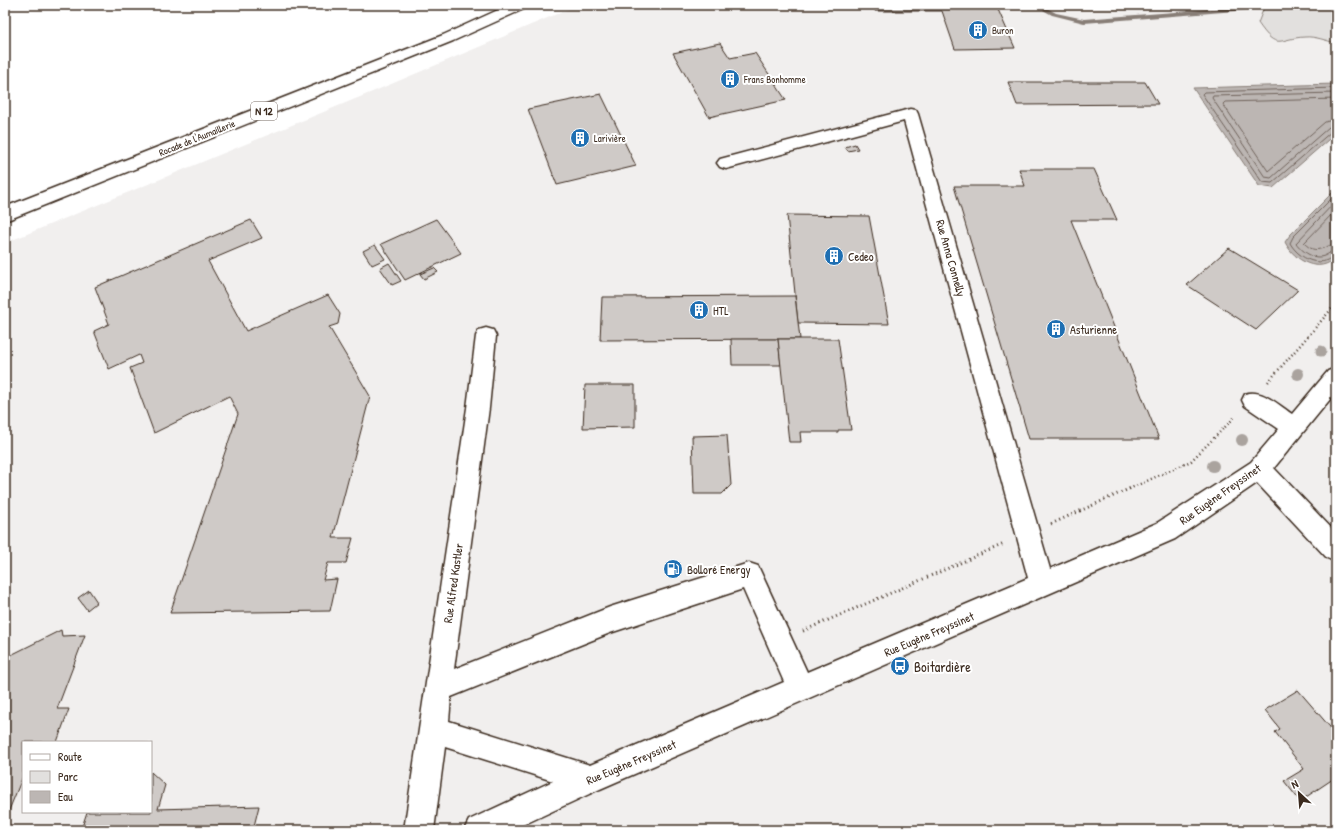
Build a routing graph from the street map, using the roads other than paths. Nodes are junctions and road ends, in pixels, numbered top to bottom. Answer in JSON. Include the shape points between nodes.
{"nodes":[{"id":1,"x":521,"y":5,"type":"edge"},
{"id":2,"x":726,"y":162,"type":"dead end"},
{"id":3,"x":5,"y":214,"type":"edge"},
{"id":4,"x":486,"y":336,"type":"dead end"},
{"id":5,"x":1336,"y":377,"type":"edge"},
{"id":6,"x":1253,"y":400,"type":"road end"},
{"id":7,"x":1294,"y":426,"type":"junction"},
{"id":8,"x":1259,"y":469,"type":"junction"},
{"id":9,"x":1336,"y":550,"type":"edge"},
{"id":10,"x":1042,"y":585,"type":"junction"},
{"id":11,"x":438,"y":689,"type":"junction"},
{"id":12,"x":801,"y":689,"type":"junction"},
{"id":13,"x":434,"y":730,"type":"junction"},
{"id":14,"x":590,"y":780,"type":"junction"},
{"id":15,"x":419,"y":830,"type":"edge"},
{"id":16,"x":479,"y":830,"type":"edge"}],
"edges":[{"from":1,"to":3,"type":"street","name":"Rocade de l'Aumaillerie","number":"N 12","via":[[448,38]]},
{"from":2,"to":10,"type":"street","name":"Rue Anna Connelly","via":[[910,114]]},
{"from":4,"to":11,"type":"street","name":"Rue Alfred Kastler"},
{"from":5,"to":7,"type":"street","name":"Rue Eugène Freyssinet"},
{"from":6,"to":7,"type":"street"},
{"from":7,"to":8,"type":"street","name":"Rue Eugène Freyssinet"},
{"from":8,"to":9,"type":"street"},
{"from":8,"to":10,"type":"street","name":"Rue Eugène Freyssinet","via":[[1166,531]]},
{"from":10,"to":12,"type":"street","name":"Rue Eugène Freyssinet"},
{"from":11,"to":12,"type":"street","via":[[610,620],[750,575]]},
{"from":11,"to":13,"type":"street","name":"Rue Alfred Kastler"},
{"from":12,"to":14,"type":"street","name":"Rue Eugène Freyssinet"},
{"from":13,"to":14,"type":"street"},
{"from":13,"to":15,"type":"street","name":"Rue Alfred Kastler"},
{"from":14,"to":16,"type":"street","name":"Rue Eugène Freyssinet"}]}
